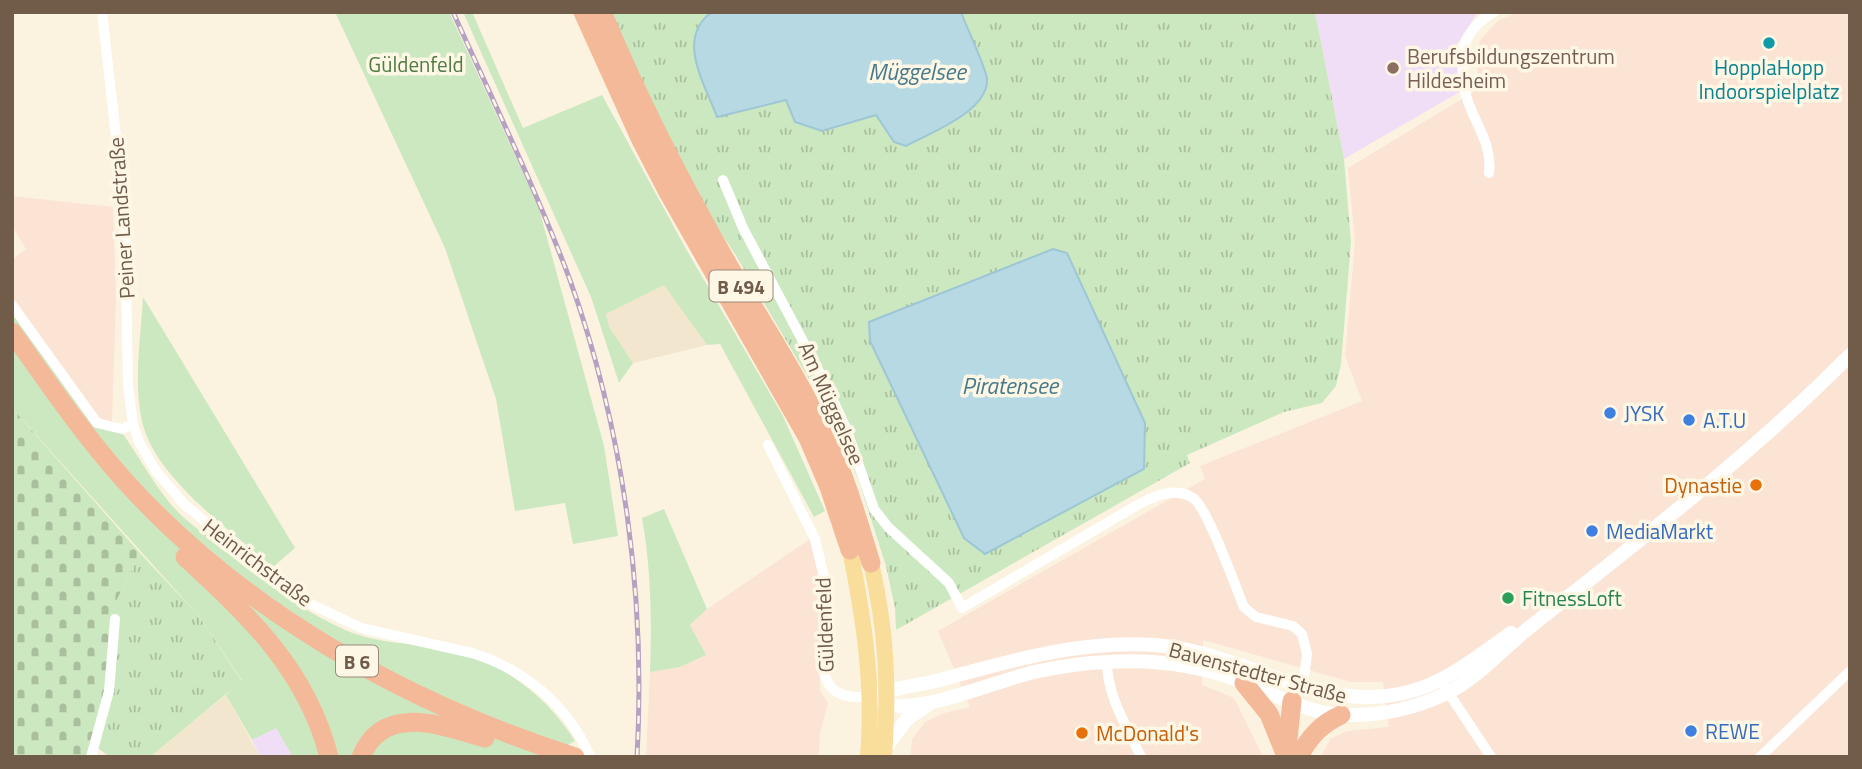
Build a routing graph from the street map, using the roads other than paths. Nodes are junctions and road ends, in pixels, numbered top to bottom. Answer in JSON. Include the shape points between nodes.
{"nodes":[{"id":1,"x":102,"y":12,"type":"edge"},
{"id":2,"x":583,"y":12,"type":"edge"},
{"id":3,"x":602,"y":12,"type":"edge"},
{"id":4,"x":1494,"y":12,"type":"edge"},
{"id":5,"x":1489,"y":173,"type":"dead end"},
{"id":6,"x":723,"y":180,"type":"dead end"},
{"id":7,"x":12,"y":305,"type":"edge"},
{"id":8,"x":12,"y":332,"type":"edge"},
{"id":9,"x":12,"y":353,"type":"edge"},
{"id":10,"x":1850,"y":355,"type":"edge"},
{"id":11,"x":133,"y":424,"type":"junction"},
{"id":12,"x":768,"y":445,"type":"dead end"},
{"id":13,"x":165,"y":530,"type":"junction"},
{"id":14,"x":850,"y":550,"type":"joint"},
{"id":15,"x":871,"y":563,"type":"joint"},
{"id":16,"x":199,"y":570,"type":"junction"},
{"id":17,"x":115,"y":619,"type":"dead end"},
{"id":18,"x":1107,"y":662,"type":"junction"},
{"id":19,"x":1850,"y":671,"type":"edge"},
{"id":20,"x":1244,"y":682,"type":"junction"},
{"id":21,"x":1444,"y":686,"type":"junction"},
{"id":22,"x":871,"y":697,"type":"junction"},
{"id":23,"x":887,"y":697,"type":"junction"},
{"id":24,"x":1299,"y":698,"type":"junction"},
{"id":25,"x":934,"y":701,"type":"junction"},
{"id":26,"x":1341,"y":715,"type":"junction"},
{"id":27,"x":485,"y":738,"type":"junction"},
{"id":28,"x":884,"y":753,"type":"edge"},
{"id":29,"x":568,"y":755,"type":"edge"},
{"id":30,"x":91,"y":757,"type":"edge"},
{"id":31,"x":329,"y":757,"type":"edge"},
{"id":32,"x":361,"y":757,"type":"edge"},
{"id":33,"x":536,"y":757,"type":"edge"},
{"id":34,"x":590,"y":757,"type":"edge"},
{"id":35,"x":868,"y":757,"type":"edge"},
{"id":36,"x":1141,"y":757,"type":"edge"},
{"id":37,"x":1286,"y":757,"type":"edge"},
{"id":38,"x":1298,"y":757,"type":"edge"},
{"id":39,"x":1491,"y":757,"type":"edge"},
{"id":40,"x":1760,"y":757,"type":"edge"}],
"edges":[{"from":1,"to":11,"type":"street","name":"Peiner Landstraße","via":[[124,217],[126,363]]},
{"from":2,"to":14,"type":"highway","number":"B 494","via":[[668,192],[808,438]]},
{"from":3,"to":15,"type":"highway","number":"B 494","via":[[691,199],[827,439]]},
{"from":4,"to":5,"type":"street","via":[[1481,19],[1462,48],[1465,91],[1488,145]]},
{"from":6,"to":24,"type":"street","name":"Am Müggelsee","via":[[846,428],[874,509],[949,583],[962,608],[1141,503],[1172,492],[1185,494],[1202,507],[1244,607],[1256,617],[1293,626],[1302,635],[1307,654]]},
{"from":7,"to":11,"type":"street","via":[[97,424],[122,429]]},
{"from":8,"to":13,"type":"highway","number":"B 6","via":[[102,455]]},
{"from":9,"to":13,"type":"highway","number":"B 6","via":[[92,461]]},
{"from":10,"to":21,"type":"street","name":"Bavenstedter Straße","via":[[1710,485]]},
{"from":11,"to":34,"type":"street","name":"Heinrichstraße","via":[[168,487],[273,578],[309,603],[361,628],[472,653],[506,667],[563,711]]},
{"from":12,"to":22,"type":"street","name":"Güldenfeld","via":[[816,539],[824,577],[826,681],[840,695]]},
{"from":13,"to":16,"type":"highway","number":"B 6"},
{"from":13,"to":29,"type":"highway","number":"B 6","via":[[264,605],[325,644],[497,730]]},
{"from":14,"to":22,"type":"main road","number":"B 494","via":[[863,611]]},
{"from":15,"to":23,"type":"main road","number":"B 494","via":[[882,609]]},
{"from":16,"to":27,"type":"highway","number":"B 6","via":[[332,662]]},
{"from":16,"to":31,"type":"highway","via":[[290,667],[313,706]]},
{"from":17,"to":30,"type":"street","via":[[109,691]]},
{"from":18,"to":20,"type":"street","name":"Bavenstedter Straße","via":[[1187,666]]},
{"from":18,"to":25,"type":"street","name":"Bavenstedter Straße","via":[[1036,672]]},
{"from":18,"to":36,"type":"street","via":[[1116,705]]},
{"from":19,"to":40,"type":"street"},
{"from":20,"to":24,"type":"street","name":"Bavenstedter Straße"},
{"from":20,"to":37,"type":"highway","via":[[1269,714]]},
{"from":21,"to":24,"type":"street","name":"Bavenstedter Straße","via":[[1378,697]]},
{"from":21,"to":26,"type":"street","name":"Bavenstedter Straße","via":[[1421,705]]},
{"from":21,"to":39,"type":"street"},
{"from":22,"to":23,"type":"street","name":"Bavenstedter Straße"},
{"from":22,"to":35,"type":"main road","number":"B 494"},
{"from":23,"to":24,"type":"street","name":"Bavenstedter Straße","via":[[1033,656],[1105,645],[1154,645],[1225,659]]},
{"from":23,"to":25,"type":"street","name":"Bavenstedter Straße","via":[[902,706]]},
{"from":23,"to":28,"type":"main road","number":"B 494"},
{"from":24,"to":26,"type":"street","name":"Bavenstedter Straße"},
{"from":24,"to":37,"type":"highway"},
{"from":24,"to":38,"type":"highway"},
{"from":25,"to":28,"type":"street","via":[[907,719]]},
{"from":26,"to":38,"type":"highway","via":[[1314,733]]},
{"from":27,"to":32,"type":"highway","via":[[430,724],[399,723],[376,734]]},
{"from":27,"to":33,"type":"highway","number":"B 6"}]}
